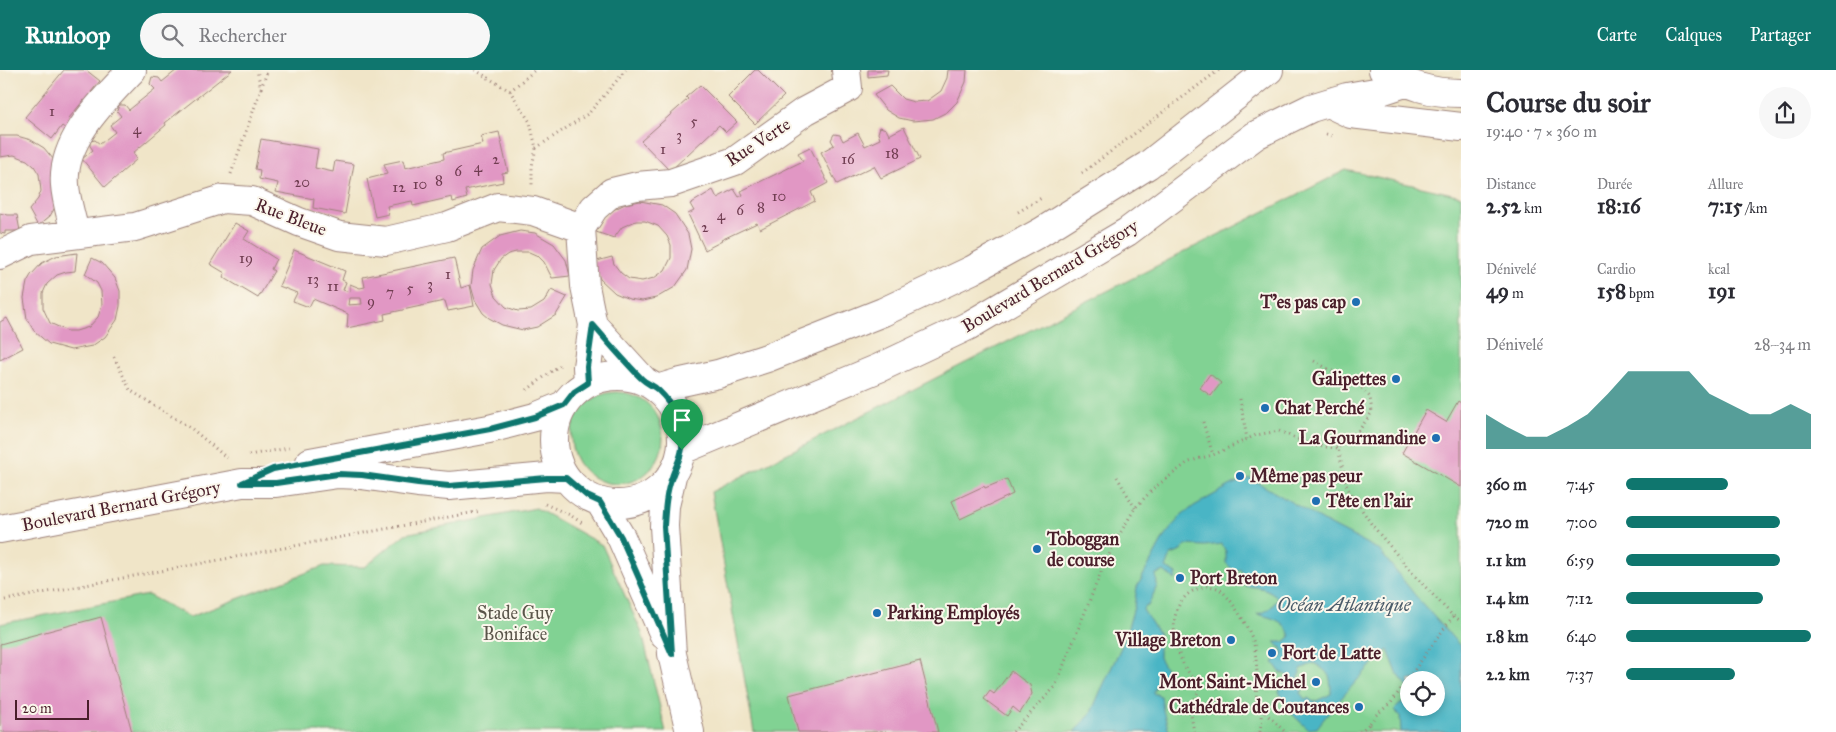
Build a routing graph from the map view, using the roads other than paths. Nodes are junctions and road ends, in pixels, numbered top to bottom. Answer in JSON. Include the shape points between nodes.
{"nodes":[{"id":1,"x":132,"y":70,"type":"edge"},
{"id":2,"x":846,"y":70,"type":"edge"},
{"id":3,"x":1269,"y":70,"type":"edge"},
{"id":4,"x":1394,"y":76,"type":"edge"},
{"id":5,"x":1461,"y":93,"type":"edge"},
{"id":6,"x":1328,"y":102,"type":"junction"},
{"id":7,"x":1461,"y":127,"type":"edge"},
{"id":8,"x":581,"y":228,"type":"junction"},
{"id":9,"x":75,"y":234,"type":"junction"},
{"id":10,"x":0,"y":255,"type":"edge"},
{"id":11,"x":593,"y":325,"type":"junction"},
{"id":12,"x":588,"y":383,"type":"junction"},
{"id":13,"x":651,"y":385,"type":"junction"},
{"id":14,"x":564,"y":405,"type":"junction"},
{"id":15,"x":682,"y":450,"type":"junction"},
{"id":16,"x":672,"y":476,"type":"junction"},
{"id":17,"x":566,"y":478,"type":"junction"},
{"id":18,"x":242,"y":483,"type":"junction"},
{"id":19,"x":600,"y":502,"type":"junction"},
{"id":20,"x":0,"y":529,"type":"edge"},
{"id":21,"x":672,"y":654,"type":"junction"},
{"id":22,"x":690,"y":732,"type":"edge"}],
"edges":[{"from":1,"to":9,"type":"street","via":[[87,120],[67,162],[64,184]]},
{"from":2,"to":8,"type":"street","name":"Rue Verte","via":[[848,88],[805,110],[735,162],[671,183],[612,192],[594,208]]},
{"from":3,"to":13,"type":"street","via":[[1148,165],[1041,232],[972,270],[883,312],[766,358],[718,374]]},
{"from":4,"to":5,"type":"street","via":[[1440,93]]},
{"from":4,"to":6,"type":"street","name":"Boulevard Bernard Grégory","via":[[1381,91]]},
{"from":6,"to":7,"type":"street","via":[[1351,114]]},
{"from":6,"to":15,"type":"street","name":"Boulevard Bernard Grégory","via":[[1256,135],[1127,232],[968,326],[880,368]]},
{"from":8,"to":9,"type":"street","name":"Rue Bleue","via":[[533,211],[498,207],[447,227],[386,241],[339,236],[252,201],[222,199],[136,227]]},
{"from":8,"to":11,"type":"street","via":[[585,286]]},
{"from":9,"to":10,"type":"street","name":"Rue Bleue","via":[[30,240]]},
{"from":11,"to":12,"type":"street"},
{"from":11,"to":13,"type":"street"},
{"from":12,"to":13,"type":"street","via":[[626,376]]},
{"from":12,"to":14,"type":"street","via":[[574,392]]},
{"from":13,"to":15,"type":"street","via":[[672,404],[679,419]]},
{"from":14,"to":17,"type":"street","via":[[556,423],[554,442],[557,461]]},
{"from":14,"to":18,"type":"street","name":"Boulevard Bernard Grégory","via":[[490,429],[273,469]]},
{"from":15,"to":16,"type":"street"},
{"from":16,"to":19,"type":"street","via":[[648,498],[616,505]]},
{"from":16,"to":21,"type":"street","via":[[664,526]]},
{"from":17,"to":18,"type":"street","name":"Boulevard Bernard Grégory","via":[[449,486],[338,474],[276,483]]},
{"from":17,"to":19,"type":"street","via":[[587,496]]},
{"from":18,"to":20,"type":"street","name":"Boulevard Bernard Grégory"},
{"from":19,"to":21,"type":"street","via":[[621,537]]},
{"from":21,"to":22,"type":"street"}]}
